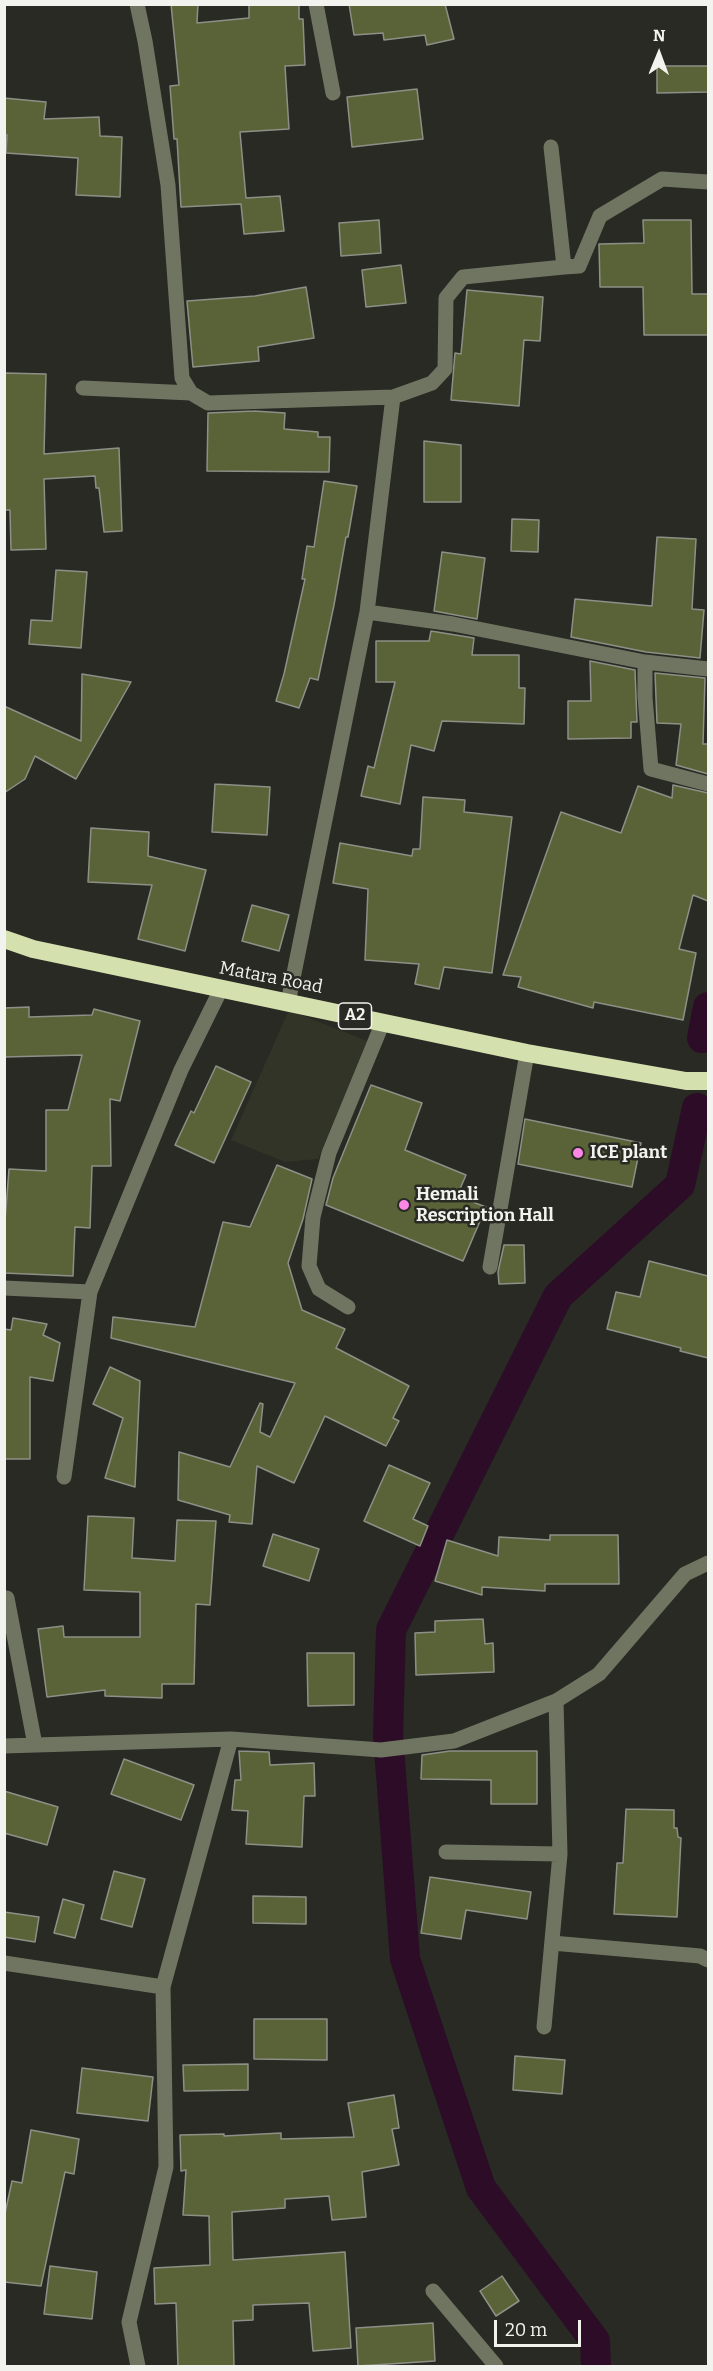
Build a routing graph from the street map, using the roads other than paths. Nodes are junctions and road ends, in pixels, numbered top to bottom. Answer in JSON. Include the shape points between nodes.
{"nodes":[{"id":1,"x":137,"y":4,"type":"edge"},
{"id":2,"x":316,"y":4,"type":"edge"},
{"id":3,"x":333,"y":93,"type":"dead end"},
{"id":4,"x":551,"y":147,"type":"dead end"},
{"id":5,"x":708,"y":182,"type":"edge"},
{"id":6,"x":564,"y":267,"type":"junction"},
{"id":7,"x":83,"y":388,"type":"dead end"},
{"id":8,"x":191,"y":393,"type":"junction"},
{"id":9,"x":393,"y":397,"type":"junction"},
{"id":10,"x":367,"y":612,"type":"junction"},
{"id":11,"x":645,"y":662,"type":"junction"},
{"id":12,"x":708,"y":669,"type":"edge"},
{"id":13,"x":708,"y":784,"type":"edge"},
{"id":14,"x":4,"y":939,"type":"edge"},
{"id":15,"x":221,"y":989,"type":"junction"},
{"id":16,"x":288,"y":1003,"type":"junction"},
{"id":17,"x":383,"y":1022,"type":"junction"},
{"id":18,"x":527,"y":1053,"type":"junction"},
{"id":19,"x":708,"y":1081,"type":"edge"},
{"id":20,"x":490,"y":1268,"type":"dead end"},
{"id":21,"x":4,"y":1288,"type":"edge"},
{"id":22,"x":90,"y":1292,"type":"junction"},
{"id":23,"x":348,"y":1307,"type":"dead end"},
{"id":24,"x":64,"y":1477,"type":"dead end"},
{"id":25,"x":708,"y":1563,"type":"edge"},
{"id":26,"x":4,"y":1598,"type":"edge"},
{"id":27,"x":556,"y":1701,"type":"junction"},
{"id":28,"x":231,"y":1739,"type":"junction"},
{"id":29,"x":35,"y":1745,"type":"junction"},
{"id":30,"x":4,"y":1746,"type":"edge"},
{"id":31,"x":446,"y":1852,"type":"dead end"},
{"id":32,"x":560,"y":1854,"type":"junction"},
{"id":33,"x":552,"y":1943,"type":"junction"},
{"id":34,"x":708,"y":1960,"type":"edge"},
{"id":35,"x":4,"y":1963,"type":"edge"},
{"id":36,"x":163,"y":1987,"type":"junction"},
{"id":37,"x":544,"y":2027,"type":"dead end"},
{"id":38,"x":433,"y":2291,"type":"dead end"},
{"id":39,"x":138,"y":2367,"type":"edge"},
{"id":40,"x":496,"y":2367,"type":"edge"}],
"edges":[{"from":1,"to":8,"type":"street","via":[[168,185],[182,378]]},
{"from":2,"to":3,"type":"street"},
{"from":4,"to":6,"type":"street"},
{"from":5,"to":6,"type":"street","via":[[662,179],[600,216],[579,266]]},
{"from":6,"to":9,"type":"street","via":[[463,277],[446,298],[445,369],[432,383]]},
{"from":7,"to":8,"type":"street"},
{"from":8,"to":9,"type":"street","via":[[208,403]]},
{"from":9,"to":10,"type":"street"},
{"from":10,"to":11,"type":"street","via":[[453,624]]},
{"from":10,"to":16,"type":"street"},
{"from":11,"to":12,"type":"street"},
{"from":11,"to":13,"type":"street","via":[[651,769]]},
{"from":14,"to":15,"type":"highway","name":"Matara Road","number":"A2","via":[[33,949]]},
{"from":15,"to":16,"type":"highway","name":"Matara Road","number":"A2"},
{"from":15,"to":22,"type":"street","via":[[181,1070]]},
{"from":16,"to":17,"type":"highway","name":"Matara Road","number":"A2"},
{"from":17,"to":18,"type":"highway","name":"Matara Road","number":"A2"},
{"from":17,"to":23,"type":"street","via":[[329,1153],[313,1217],[309,1266],[319,1289]]},
{"from":18,"to":19,"type":"highway","name":"Matara Road","number":"A2","via":[[686,1082]]},
{"from":18,"to":20,"type":"street"},
{"from":21,"to":22,"type":"street"},
{"from":22,"to":24,"type":"street"},
{"from":25,"to":27,"type":"street","via":[[685,1574],[599,1674]]},
{"from":26,"to":29,"type":"street"},
{"from":27,"to":28,"type":"street","via":[[454,1741],[398,1749]]},
{"from":27,"to":32,"type":"street"},
{"from":28,"to":29,"type":"street"},
{"from":28,"to":36,"type":"street"},
{"from":29,"to":30,"type":"street"},
{"from":31,"to":32,"type":"street"},
{"from":32,"to":33,"type":"street"},
{"from":33,"to":34,"type":"street","via":[[700,1956]]},
{"from":33,"to":37,"type":"street"},
{"from":35,"to":36,"type":"street"},
{"from":36,"to":39,"type":"street","via":[[166,2167],[129,2322]]},
{"from":38,"to":40,"type":"street"}]}
